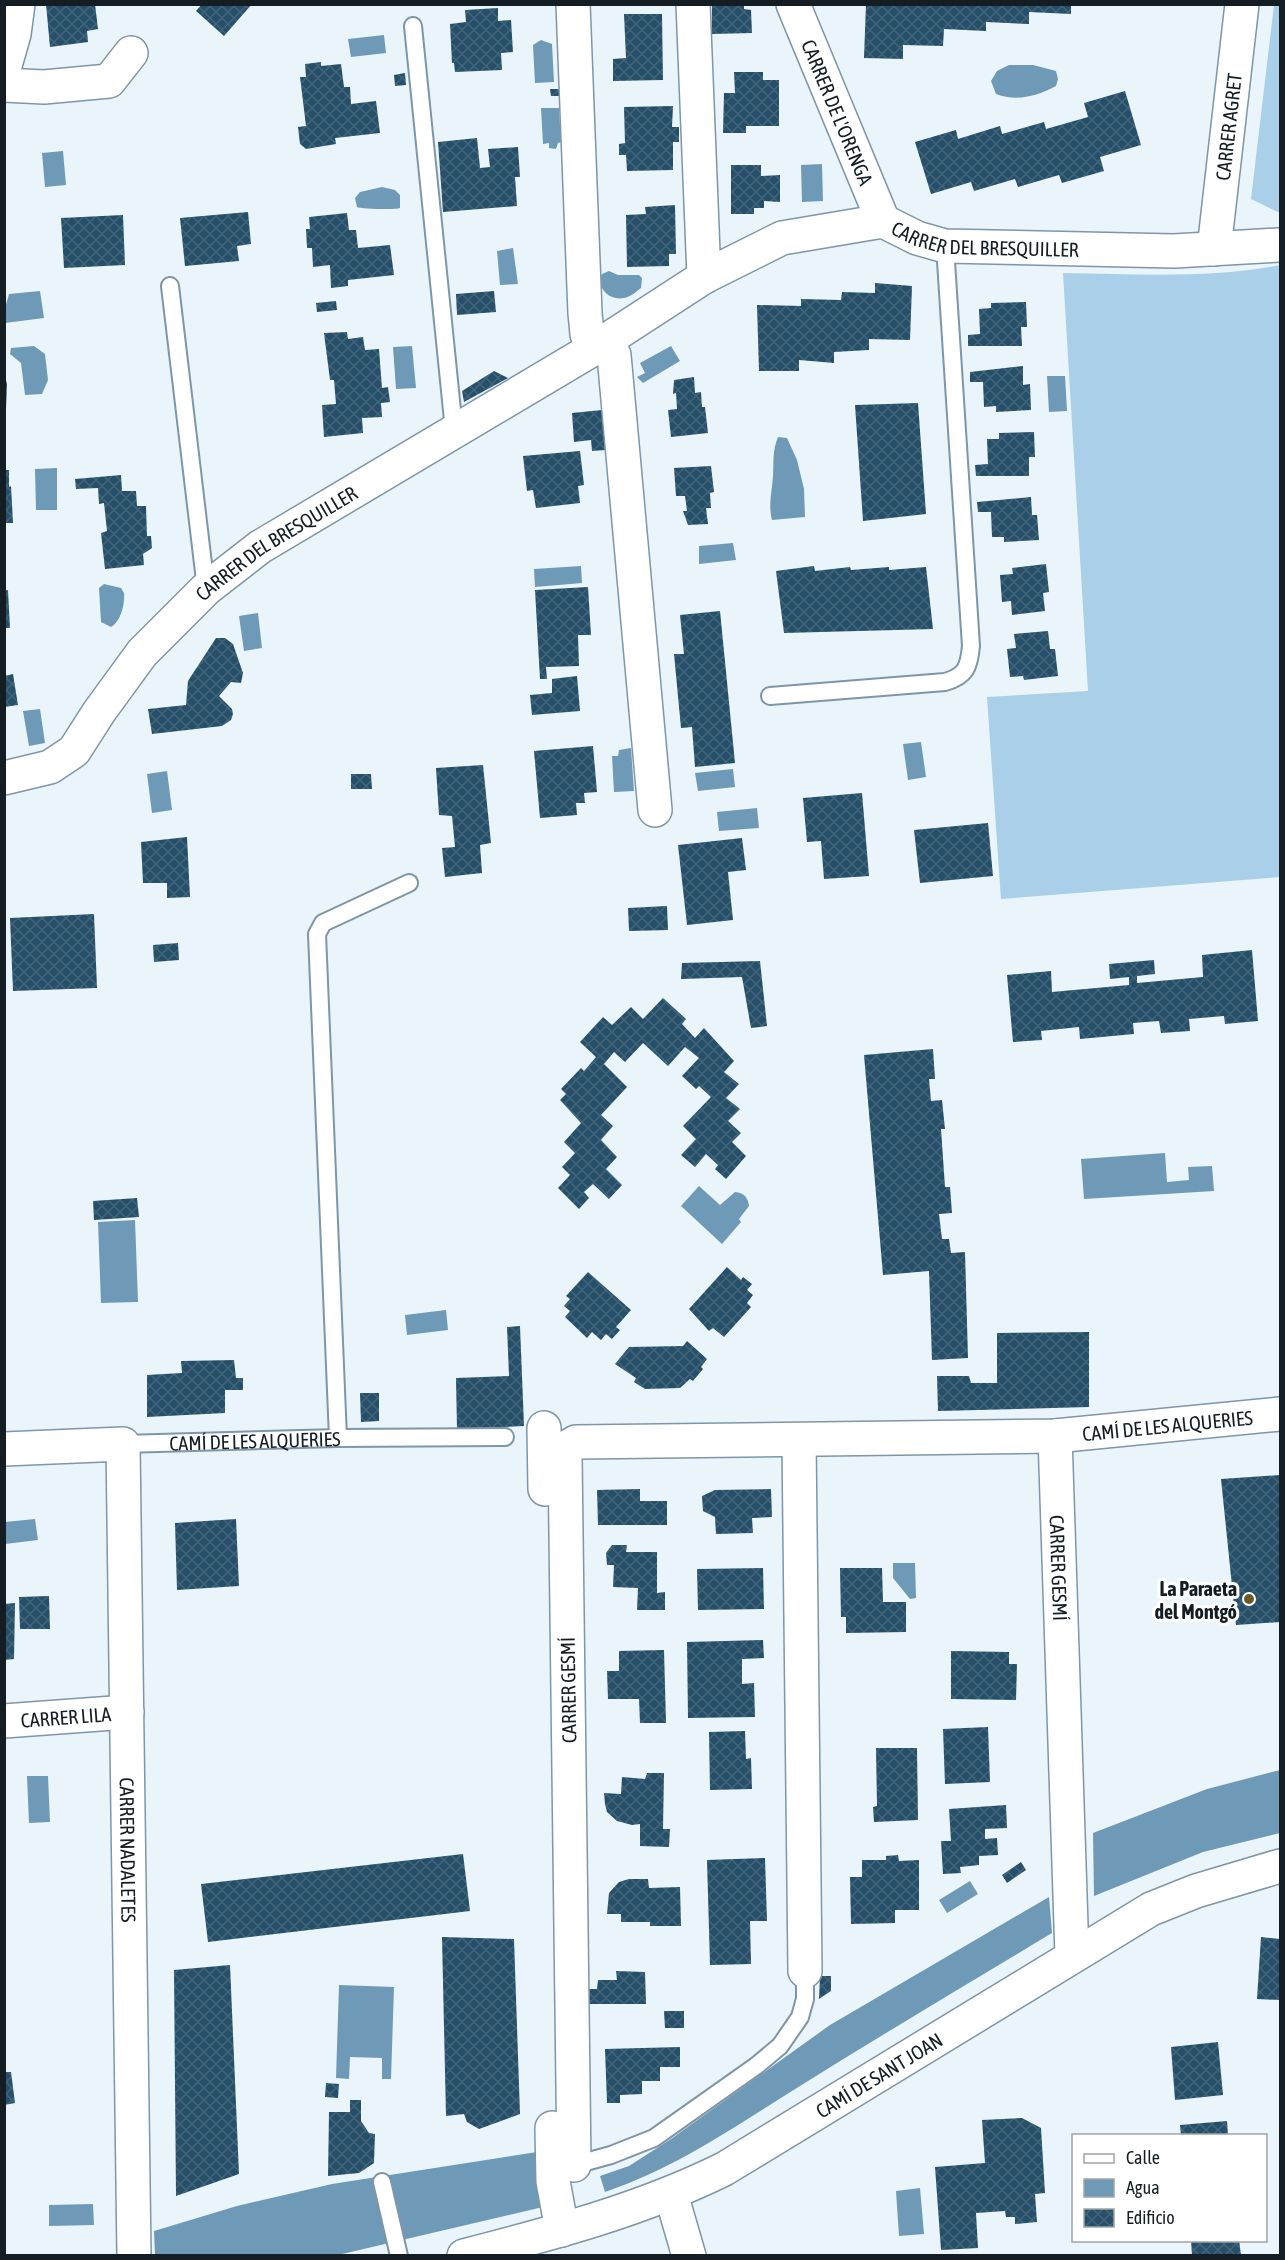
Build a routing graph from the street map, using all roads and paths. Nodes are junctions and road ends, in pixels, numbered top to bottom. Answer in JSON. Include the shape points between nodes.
{"nodes":[{"id":1,"x":18,"y":4,"type":"edge"},
{"id":2,"x":573,"y":4,"type":"edge"},
{"id":3,"x":693,"y":4,"type":"edge"},
{"id":4,"x":793,"y":4,"type":"edge"},
{"id":5,"x":1242,"y":4,"type":"edge"},
{"id":6,"x":412,"y":26,"type":"dead end"},
{"id":7,"x":131,"y":53,"type":"dead end"},
{"id":8,"x":4,"y":69,"type":"edge"},
{"id":9,"x":4,"y":85,"type":"edge"},
{"id":10,"x":883,"y":221,"type":"junction"},
{"id":11,"x":1279,"y":245,"type":"edge"},
{"id":12,"x":945,"y":246,"type":"junction"},
{"id":13,"x":1214,"y":249,"type":"junction"},
{"id":14,"x":704,"y":277,"type":"junction"},
{"id":15,"x":170,"y":286,"type":"dead end"},
{"id":16,"x":599,"y":344,"type":"junction"},
{"id":17,"x":454,"y":430,"type":"junction"},
{"id":18,"x":206,"y":589,"type":"junction"},
{"id":19,"x":770,"y":696,"type":"dead end"},
{"id":20,"x":4,"y":778,"type":"edge"},
{"id":21,"x":655,"y":810,"type":"dead end"},
{"id":22,"x":409,"y":883,"type":"dead end"},
{"id":23,"x":1281,"y":1414,"type":"edge"},
{"id":24,"x":544,"y":1428,"type":"dead end"},
{"id":25,"x":1055,"y":1436,"type":"junction"},
{"id":26,"x":505,"y":1437,"type":"dead end"},
{"id":27,"x":338,"y":1438,"type":"junction"},
{"id":28,"x":799,"y":1441,"type":"junction"},
{"id":29,"x":123,"y":1444,"type":"junction"},
{"id":30,"x":4,"y":1449,"type":"edge"},
{"id":31,"x":127,"y":1712,"type":"junction"},
{"id":32,"x":4,"y":1721,"type":"edge"},
{"id":33,"x":1281,"y":1866,"type":"edge"},
{"id":34,"x":1072,"y":1956,"type":"junction"},
{"id":35,"x":805,"y":1971,"type":"joint"},
{"id":36,"x":382,"y":2182,"type":"dead end"},
{"id":37,"x":559,"y":2190,"type":"junction"},
{"id":38,"x":671,"y":2194,"type":"junction"},
{"id":39,"x":134,"y":2255,"type":"edge"},
{"id":40,"x":399,"y":2256,"type":"edge"},
{"id":41,"x":464,"y":2256,"type":"edge"},
{"id":42,"x":689,"y":2256,"type":"edge"}],
"edges":[{"from":1,"to":8,"type":"street","via":[[15,34]]},
{"from":2,"to":16,"type":"street","via":[[585,313],[587,334]]},
{"from":3,"to":14,"type":"street"},
{"from":4,"to":10,"type":"street","name":"CARRER DE L'ORENGA"},
{"from":5,"to":13,"type":"street","name":"CARRER AGRET"},
{"from":6,"to":17,"type":"lane"},
{"from":7,"to":9,"type":"street","via":[[109,81],[44,87]]},
{"from":10,"to":12,"type":"street","name":"CARRER DEL BRESQUILLER","via":[[917,238]]},
{"from":10,"to":14,"type":"street","name":"CARRER DEL BRESQUILLER","via":[[782,238]]},
{"from":11,"to":13,"type":"street","name":"CARRER DEL BRESQUILLER"},
{"from":12,"to":13,"type":"street","name":"CARRER DEL BRESQUILLER"},
{"from":12,"to":19,"type":"lane","via":[[971,646],[969,665],[964,674],[945,682]]},
{"from":14,"to":16,"type":"street","name":"CARRER DEL BRESQUILLER"},
{"from":15,"to":18,"type":"lane"},
{"from":16,"to":17,"type":"street","name":"CARRER DEL BRESQUILLER"},
{"from":16,"to":21,"type":"street","via":[[614,355]]},
{"from":17,"to":18,"type":"street","name":"CARRER DEL BRESQUILLER","via":[[261,547]]},
{"from":18,"to":20,"type":"street","name":"CARRER DEL BRESQUILLER","via":[[142,653],[74,751],[50,767]]},
{"from":22,"to":27,"type":"lane","via":[[323,923],[317,934]]},
{"from":23,"to":25,"type":"street","name":"CAMÍ DE LES ALQUERIES"},
{"from":24,"to":37,"type":"street","name":"CARRER GESMÍ"},
{"from":25,"to":28,"type":"street","name":"CARRER GESMÍ"},
{"from":25,"to":34,"type":"street","name":"CARRER GESMÍ"},
{"from":26,"to":27,"type":"lane","name":"CAMÍ DE LES ALQUERIES"},
{"from":27,"to":29,"type":"lane","name":"CAMÍ DE LES ALQUERIES"},
{"from":28,"to":35,"type":"street"},
{"from":28,"to":37,"type":"street","name":"CARRER GESMÍ","via":[[576,1442],[565,1455]]},
{"from":29,"to":30,"type":"street","name":"CAMÍ DE LES ALQUERIES"},
{"from":29,"to":31,"type":"street","name":"CARRER NADALETES"},
{"from":31,"to":32,"type":"street","name":"CARRER LILA"},
{"from":31,"to":39,"type":"street","name":"CARRER NADALETES"},
{"from":33,"to":34,"type":"street","name":"CAMÍ DE SANT JOAN","via":[[1151,1909]]},
{"from":34,"to":38,"type":"street","name":"CAMÍ DE SANT JOAN","via":[[724,2169]]},
{"from":35,"to":37,"type":"lane","via":[[805,1999],[800,2017],[780,2046],[654,2138],[611,2155]]},
{"from":36,"to":40,"type":"lane"},
{"from":37,"to":38,"type":"street","name":"CAMÍ DE SANT JOAN"},
{"from":37,"to":41,"type":"street","name":"CAMÍ DE SANT JOAN"},
{"from":38,"to":42,"type":"street"}]}
